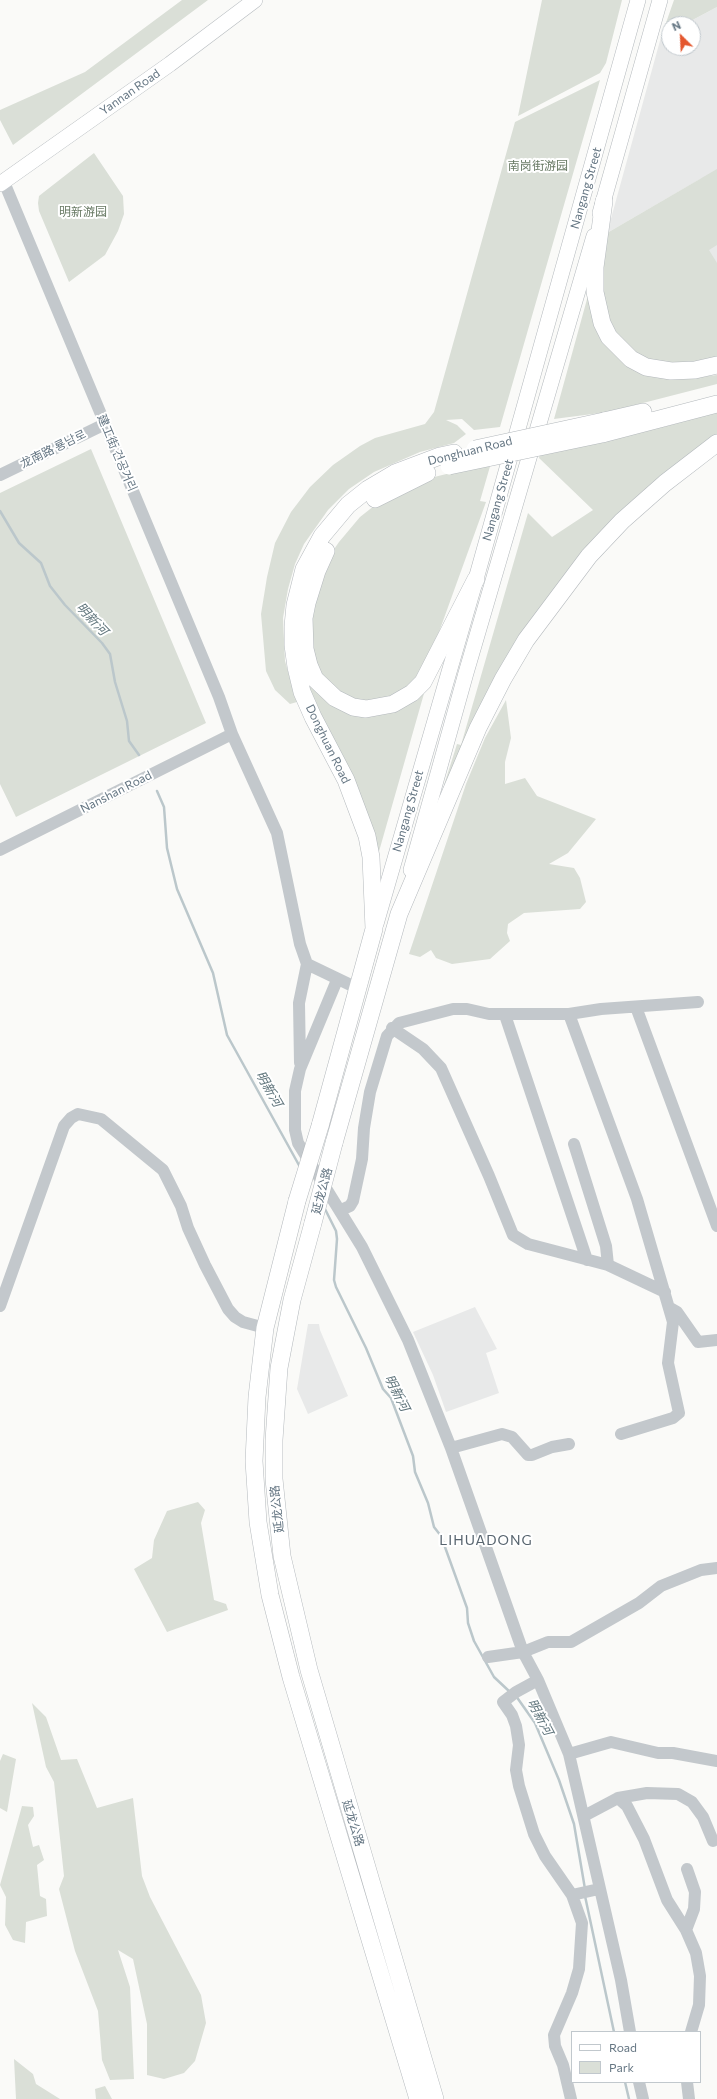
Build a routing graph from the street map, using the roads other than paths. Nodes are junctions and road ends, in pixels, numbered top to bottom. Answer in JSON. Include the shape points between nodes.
{"nodes":[{"id":1,"x":255,"y":0,"type":"edge"},
{"id":2,"x":638,"y":0,"type":"edge"},
{"id":3,"x":660,"y":0,"type":"edge"},
{"id":4,"x":1,"y":179,"type":"edge"},
{"id":5,"x":604,"y":201,"type":"junction"},
{"id":6,"x":717,"y":365,"type":"edge"},
{"id":7,"x":717,"y":393,"type":"edge"},
{"id":8,"x":717,"y":404,"type":"edge"},
{"id":9,"x":105,"y":424,"type":"junction"},
{"id":10,"x":603,"y":427,"type":"junction"},
{"id":11,"x":717,"y":443,"type":"edge"},
{"id":12,"x":452,"y":460,"type":"junction"},
{"id":13,"x":0,"y":475,"type":"edge"},
{"id":14,"x":476,"y":579,"type":"junction"},
{"id":15,"x":232,"y":734,"type":"junction"},
{"id":16,"x":0,"y":850,"type":"edge"},
{"id":17,"x":399,"y":914,"type":"junction"},
{"id":18,"x":374,"y":930,"type":"junction"},
{"id":19,"x":307,"y":964,"type":"junction"},
{"id":20,"x":337,"y":980,"type":"junction"},
{"id":21,"x":358,"y":989,"type":"junction"},
{"id":22,"x":698,"y":1002,"type":"dead end"},
{"id":23,"x":636,"y":1007,"type":"junction"},
{"id":24,"x":569,"y":1014,"type":"junction"},
{"id":25,"x":505,"y":1015,"type":"junction"},
{"id":26,"x":392,"y":1028,"type":"junction"},
{"id":27,"x":300,"y":1069,"type":"junction"},
{"id":28,"x":350,"y":1086,"type":"junction"},
{"id":29,"x":370,"y":1092,"type":"junction"},
{"id":30,"x":574,"y":1144,"type":"dead end"},
{"id":31,"x":341,"y":1210,"type":"junction"},
{"id":32,"x":717,"y":1226,"type":"edge"},
{"id":33,"x":587,"y":1260,"type":"junction"},
{"id":34,"x":608,"y":1264,"type":"junction"},
{"id":35,"x":665,"y":1292,"type":"junction"},
{"id":36,"x":0,"y":1306,"type":"edge"},
{"id":37,"x":670,"y":1308,"type":"junction"},
{"id":38,"x":265,"y":1328,"type":"junction"},
{"id":39,"x":717,"y":1340,"type":"edge"},
{"id":40,"x":621,"y":1434,"type":"dead end"},
{"id":41,"x":569,"y":1444,"type":"dead end"},
{"id":42,"x":451,"y":1448,"type":"junction"},
{"id":43,"x":717,"y":1568,"type":"edge"},
{"id":44,"x":523,"y":1652,"type":"junction"},
{"id":45,"x":488,"y":1657,"type":"dead end"},
{"id":46,"x":538,"y":1680,"type":"junction"},
{"id":47,"x":569,"y":1754,"type":"junction"},
{"id":48,"x":717,"y":1760,"type":"edge"},
{"id":49,"x":618,"y":1798,"type":"junction"},
{"id":50,"x":584,"y":1816,"type":"junction"},
{"id":51,"x":713,"y":1841,"type":"dead end"},
{"id":52,"x":687,"y":1869,"type":"dead end"},
{"id":53,"x":585,"y":1892,"type":"junction"},
{"id":54,"x":686,"y":1930,"type":"junction"},
{"id":55,"x":630,"y":2031,"type":"edge"},
{"id":56,"x":691,"y":2031,"type":"edge"},
{"id":57,"x":640,"y":2083,"type":"edge"},
{"id":58,"x":687,"y":2083,"type":"edge"},
{"id":59,"x":418,"y":2099,"type":"edge"},
{"id":60,"x":435,"y":2099,"type":"edge"},
{"id":61,"x":571,"y":2099,"type":"edge"},
{"id":62,"x":643,"y":2099,"type":"edge"},
{"id":63,"x":689,"y":2099,"type":"edge"}],
"edges":[{"from":1,"to":4,"type":"main road","name":"Yannan Road","via":[[170,64]]},
{"from":2,"to":14,"type":"main road","name":"Nangang Street"},
{"from":3,"to":5,"type":"main road","name":"Nangang Street"},
{"from":4,"to":9,"type":"street","name":"建工街 건공거리"},
{"from":5,"to":6,"type":"highway","via":[[595,267],[595,292],[602,323],[609,337],[631,359],[646,367],[671,371],[695,370]]},
{"from":5,"to":17,"type":"main road","name":"Nangang Street","via":[[468,665]]},
{"from":7,"to":10,"type":"highway"},
{"from":8,"to":10,"type":"highway"},
{"from":9,"to":13,"type":"street","name":"龙南路 룡남로"},
{"from":9,"to":15,"type":"street","name":"建工街 건공거리"},
{"from":10,"to":12,"type":"highway","bridge":true},
{"from":11,"to":17,"type":"highway","via":[[665,483],[594,550],[526,640],[478,728]]},
{"from":12,"to":14,"type":"highway","via":[[365,505],[345,524],[329,547],[317,571],[304,618],[305,649],[315,679],[335,698],[353,707],[380,707],[403,699],[423,682]]},
{"from":12,"to":18,"type":"highway","name":"Donghuan Road","via":[[440,456],[396,474],[368,489],[348,505],[322,536],[304,569],[295,605],[293,645],[302,692],[346,780],[367,836],[371,857]]},
{"from":14,"to":18,"type":"main road","name":"Nangang Street"},
{"from":15,"to":16,"type":"street","name":"Nanshan Road"},
{"from":15,"to":19,"type":"street","name":"建工街 건공거리","via":[[277,833],[300,944]]},
{"from":17,"to":28,"type":"highway","name":"延龙公路"},
{"from":18,"to":21,"type":"highway","name":"延龙公路"},
{"from":19,"to":20,"type":"street"},
{"from":19,"to":27,"type":"street","via":[[299,1003]]},
{"from":20,"to":21,"type":"street"},
{"from":20,"to":27,"type":"street"},
{"from":21,"to":38,"type":"highway","name":"延龙公路","bridge":true,"via":[[297,1201]]},
{"from":22,"to":23,"type":"street"},
{"from":23,"to":24,"type":"street"},
{"from":23,"to":32,"type":"street"},
{"from":24,"to":25,"type":"street"},
{"from":24,"to":35,"type":"street","via":[[637,1199]]},
{"from":25,"to":26,"type":"street","via":[[453,1009],[400,1023]]},
{"from":25,"to":33,"type":"street"},
{"from":26,"to":29,"type":"street","via":[[383,1047]]},
{"from":26,"to":33,"type":"street","via":[[424,1049],[441,1068],[513,1235],[528,1244]]},
{"from":27,"to":31,"type":"street","via":[[295,1091],[295,1130],[298,1144]]},
{"from":28,"to":29,"type":"street"},
{"from":28,"to":60,"type":"highway","name":"延龙公路","bridge":true,"via":[[292,1300],[279,1368],[274,1479],[282,1556],[311,1677]]},
{"from":29,"to":31,"type":"street","via":[[358,1187],[350,1206]]},
{"from":30,"to":34,"type":"street","via":[[606,1246]]},
{"from":31,"to":42,"type":"street","via":[[375,1271],[408,1340]]},
{"from":33,"to":34,"type":"street"},
{"from":34,"to":35,"type":"street"},
{"from":35,"to":37,"type":"street"},
{"from":36,"to":38,"type":"street","via":[[64,1126],[78,1114],[101,1119],[163,1170],[205,1265],[228,1309],[242,1322]]},
{"from":37,"to":39,"type":"street","via":[[677,1312],[698,1342]]},
{"from":37,"to":40,"type":"street","via":[[673,1322],[668,1363],[679,1413],[673,1418]]},
{"from":38,"to":59,"type":"highway","name":"延龙公路","via":[[257,1397],[254,1461],[258,1522],[270,1595],[293,1685]]},
{"from":41,"to":42,"type":"street","via":[[528,1455],[512,1437],[502,1434]]},
{"from":42,"to":44,"type":"street"},
{"from":43,"to":44,"type":"street","via":[[701,1570],[661,1586],[639,1603],[571,1642],[548,1642]]},
{"from":44,"to":45,"type":"street"},
{"from":44,"to":46,"type":"street"},
{"from":46,"to":47,"type":"street"},
{"from":46,"to":53,"type":"street","via":[[503,1702],[516,1726],[519,1745],[516,1770],[519,1786],[534,1834],[545,1856]]},
{"from":47,"to":48,"type":"street","via":[[611,1742],[658,1754],[673,1753]]},
{"from":47,"to":50,"type":"street"},
{"from":49,"to":50,"type":"street"},
{"from":49,"to":51,"type":"street","via":[[647,1793],[678,1794],[692,1802],[703,1817]]},
{"from":49,"to":54,"type":"street","via":[[627,1806],[644,1839],[667,1900]]},
{"from":50,"to":53,"type":"street"},
{"from":52,"to":54,"type":"street","via":[[695,1892],[694,1910]]},
{"from":53,"to":55,"type":"street","via":[[621,1980]]},
{"from":53,"to":61,"type":"street","via":[[579,1969],[554,2035]]},
{"from":54,"to":56,"type":"street","via":[[696,1953],[700,1976],[699,2005]]},
{"from":57,"to":62,"type":"street"},
{"from":58,"to":63,"type":"street"}]}
